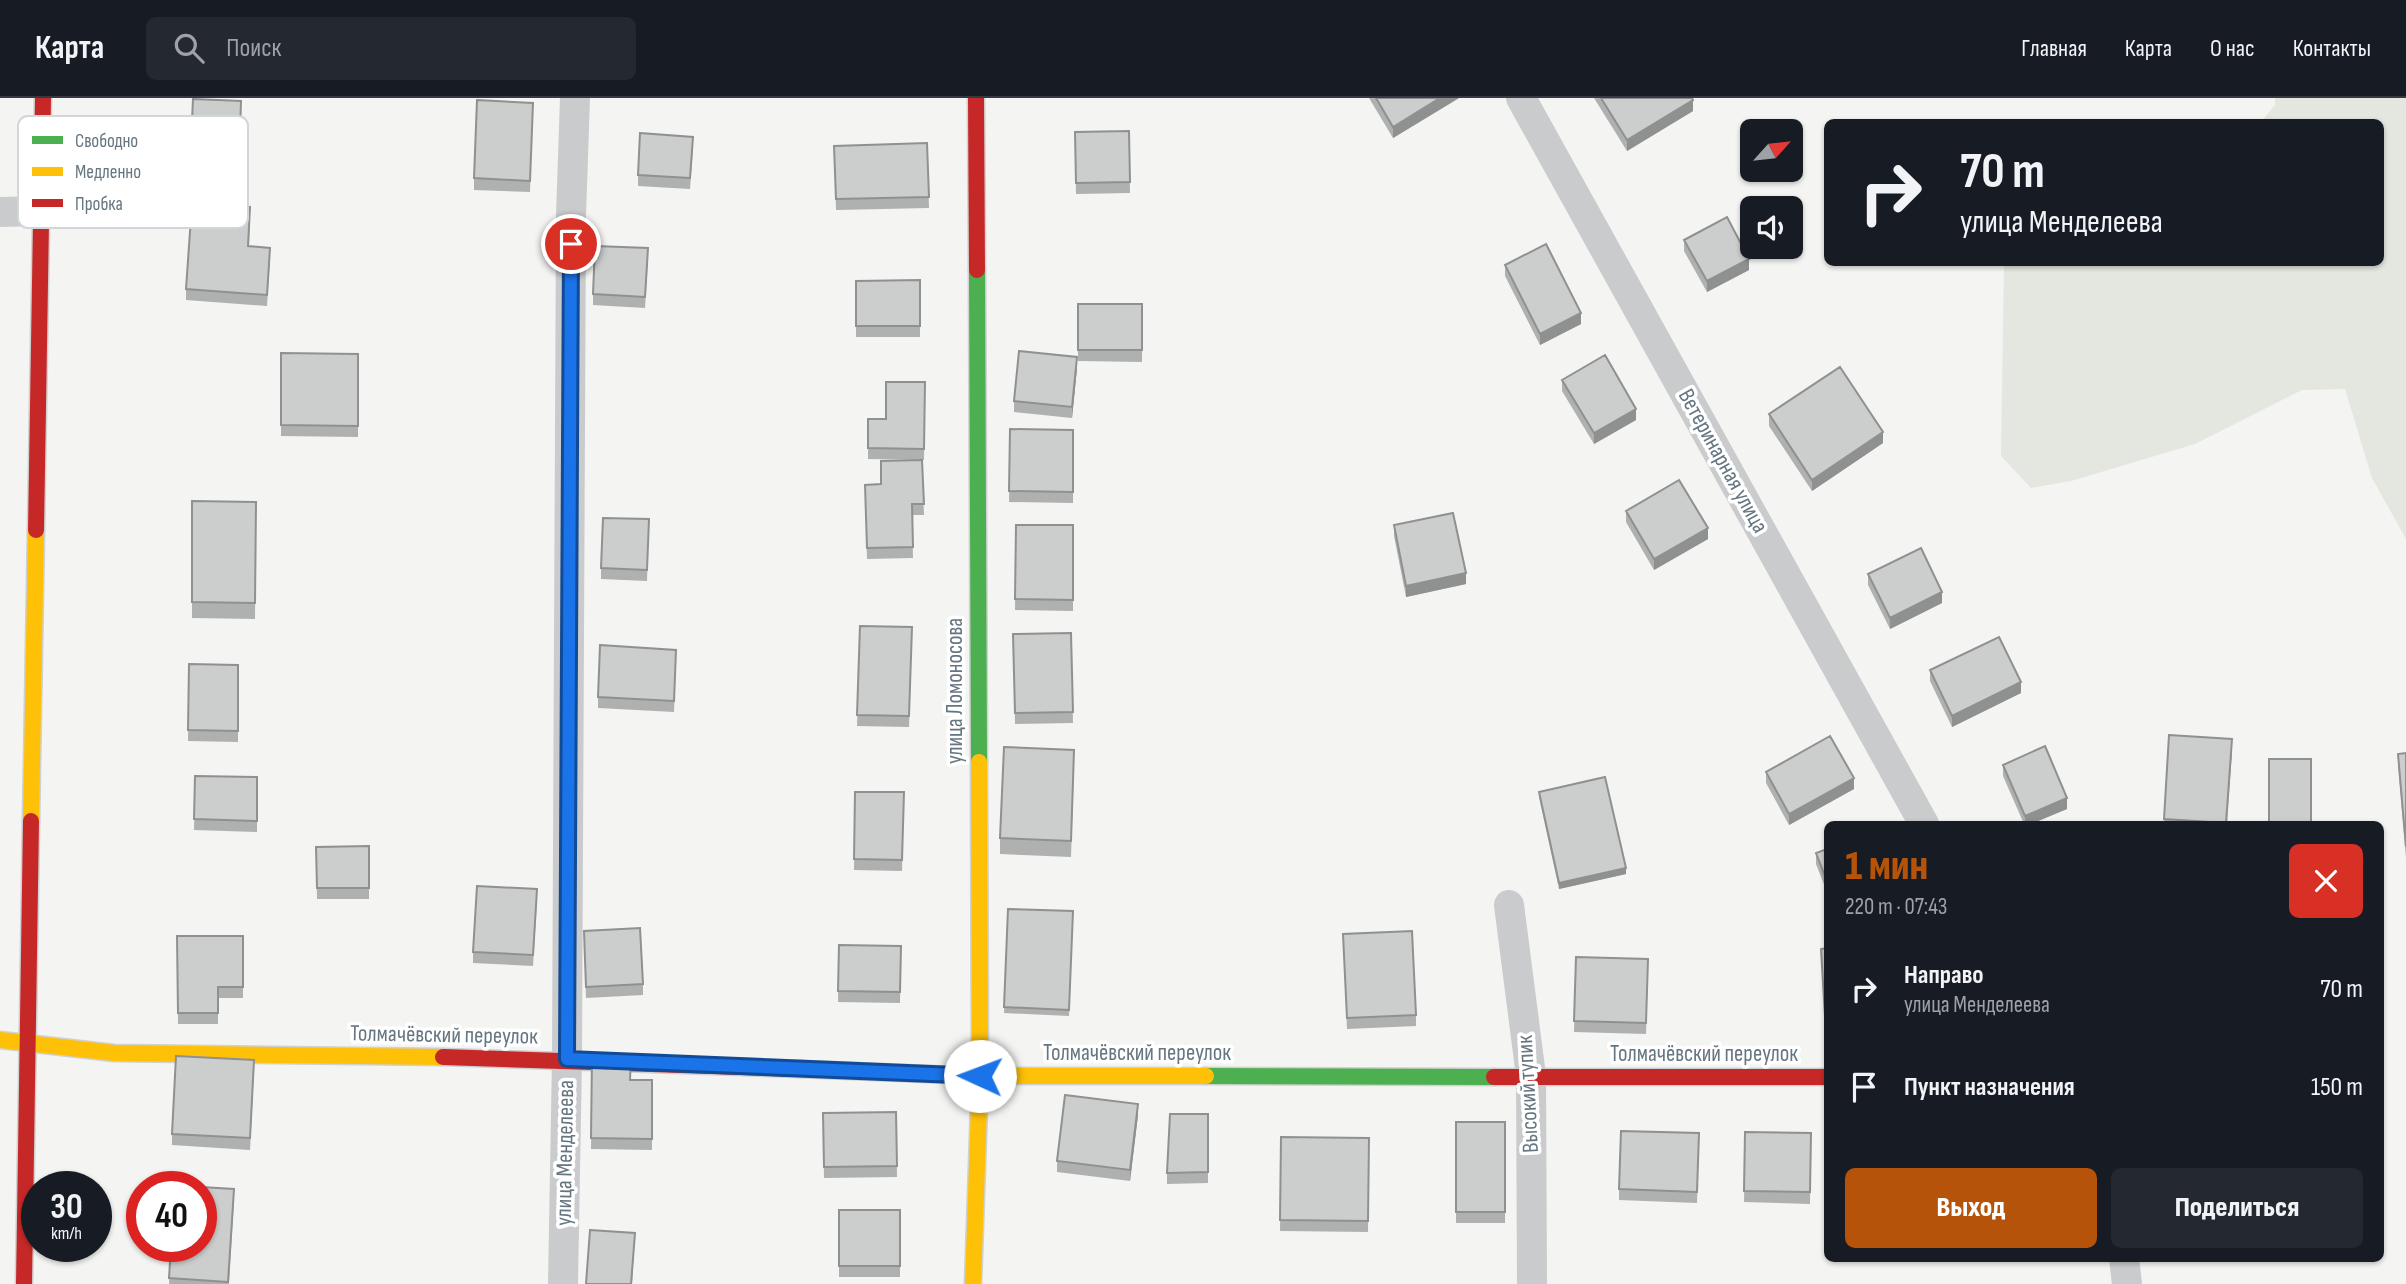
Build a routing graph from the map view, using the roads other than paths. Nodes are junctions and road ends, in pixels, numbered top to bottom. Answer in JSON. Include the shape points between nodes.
{"nodes":[{"id":1,"x":43,"y":98,"type":"edge"},
{"id":2,"x":575,"y":98,"type":"edge"},
{"id":3,"x":976,"y":98,"type":"edge"},
{"id":4,"x":1521,"y":98,"type":"edge"},
{"id":5,"x":43,"y":116,"type":"edge"},
{"id":6,"x":0,"y":212,"type":"edge"},
{"id":7,"x":18,"y":212,"type":"edge"},
{"id":8,"x":41,"y":228,"type":"edge"},
{"id":9,"x":1922,"y":821,"type":"edge"},
{"id":10,"x":1509,"y":905,"type":"dead end"},
{"id":11,"x":0,"y":1040,"type":"edge"},
{"id":12,"x":28,"y":1042,"type":"junction"},
{"id":13,"x":567,"y":1059,"type":"junction"},
{"id":14,"x":980,"y":1076,"type":"junction"},
{"id":15,"x":1531,"y":1076,"type":"junction"},
{"id":16,"x":1824,"y":1077,"type":"edge"},
{"id":17,"x":2124,"y":1262,"type":"edge"},
{"id":18,"x":24,"y":1284,"type":"edge"},
{"id":19,"x":563,"y":1284,"type":"edge"},
{"id":20,"x":974,"y":1284,"type":"edge"},
{"id":21,"x":1532,"y":1284,"type":"edge"},
{"id":22,"x":2127,"y":1284,"type":"edge"}],
"edges":[{"from":1,"to":5,"type":"street"},
{"from":2,"to":13,"type":"street","name":"улица Менделеева"},
{"from":3,"to":14,"type":"street","name":"улица Ломоносова"},
{"from":4,"to":9,"type":"street","name":"Ветеринарная улица"},
{"from":6,"to":7,"type":"street"},
{"from":8,"to":12,"type":"street"},
{"from":10,"to":15,"type":"street","name":"Высокий тупик"},
{"from":11,"to":12,"type":"street","name":"Толмачёвский переулок"},
{"from":12,"to":13,"type":"street","name":"Толмачёвский переулок","via":[[114,1054]]},
{"from":12,"to":18,"type":"street"},
{"from":13,"to":14,"type":"street","name":"Толмачёвский переулок"},
{"from":13,"to":19,"type":"street","name":"улица Менделеева"},
{"from":14,"to":15,"type":"street","name":"Толмачёвский переулок"},
{"from":14,"to":20,"type":"street","name":"улица Ломоносова"},
{"from":15,"to":16,"type":"street","name":"Толмачёвский переулок"},
{"from":15,"to":21,"type":"street","name":"Высокий тупик"},
{"from":17,"to":22,"type":"street"}]}
